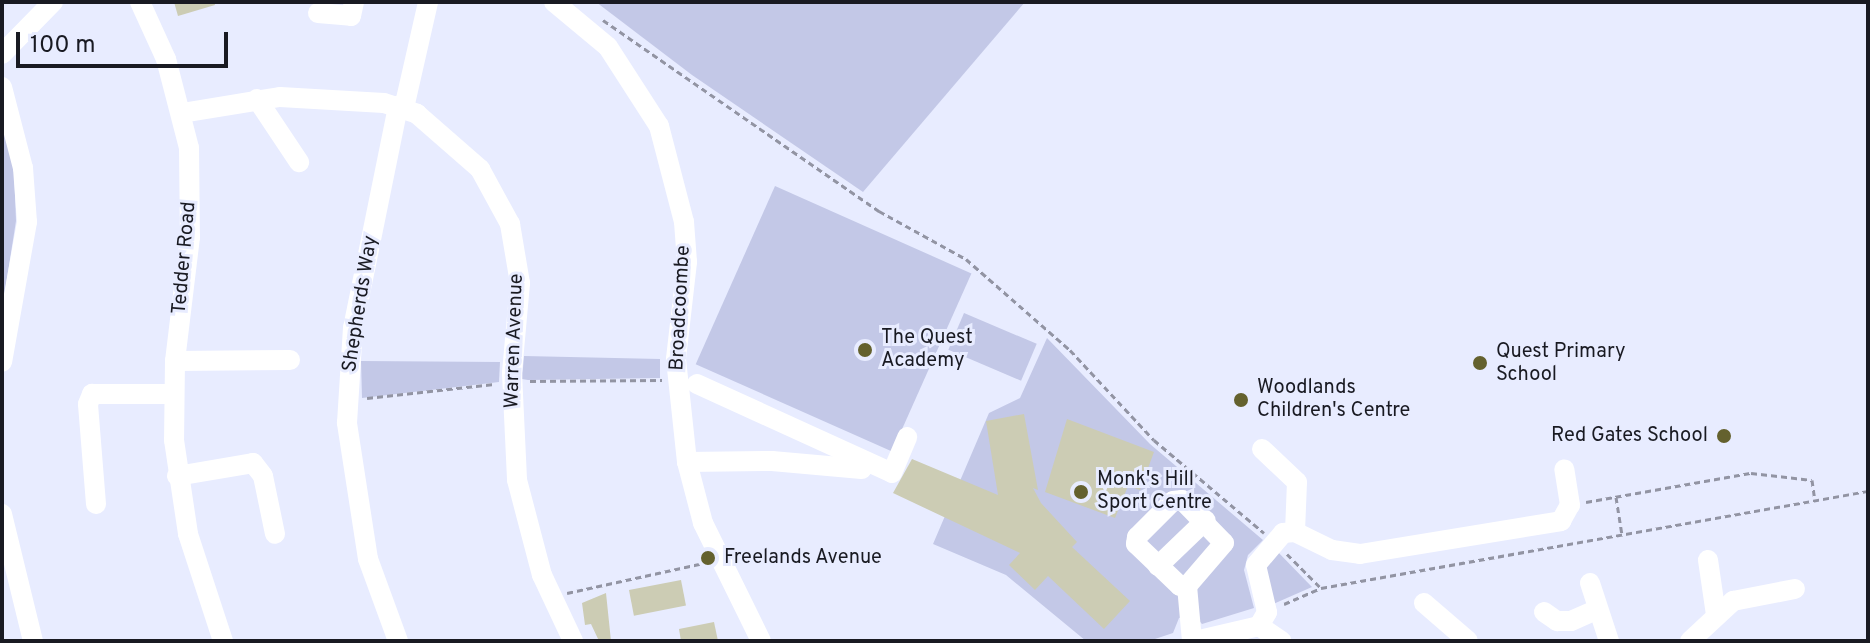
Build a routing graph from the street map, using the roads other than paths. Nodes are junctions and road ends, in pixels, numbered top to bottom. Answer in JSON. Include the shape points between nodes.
{"nodes":[{"id":1,"x":53,"y":2,"type":"edge"},
{"id":2,"x":140,"y":2,"type":"edge"},
{"id":3,"x":354,"y":2,"type":"edge"},
{"id":4,"x":428,"y":2,"type":"edge"},
{"id":5,"x":554,"y":2,"type":"edge"},
{"id":6,"x":318,"y":13,"type":"dead end"},
{"id":7,"x":2,"y":54,"type":"edge"},
{"id":8,"x":2,"y":87,"type":"edge"},
{"id":9,"x":257,"y":99,"type":"junction"},
{"id":10,"x":401,"y":107,"type":"junction"},
{"id":11,"x":182,"y":113,"type":"junction"},
{"id":12,"x":299,"y":162,"type":"dead end"},
{"id":13,"x":290,"y":360,"type":"dead end"},
{"id":14,"x":175,"y":361,"type":"junction"},
{"id":15,"x":2,"y":362,"type":"edge"},
{"id":16,"x":697,"y":384,"type":"dead end"},
{"id":17,"x":173,"y":394,"type":"junction"},
{"id":18,"x":907,"y":437,"type":"dead end"},
{"id":19,"x":1262,"y":449,"type":"dead end"},
{"id":20,"x":687,"y":462,"type":"junction"},
{"id":21,"x":1564,"y":469,"type":"dead end"},
{"id":22,"x":892,"y":473,"type":"junction"},
{"id":23,"x":177,"y":476,"type":"junction"},
{"id":24,"x":96,"y":504,"type":"dead end"},
{"id":25,"x":2,"y":514,"type":"edge"},
{"id":26,"x":1206,"y":520,"type":"junction"},
{"id":27,"x":1295,"y":532,"type":"junction"},
{"id":28,"x":275,"y":534,"type":"dead end"},
{"id":29,"x":1708,"y":560,"type":"dead end"},
{"id":30,"x":1158,"y":566,"type":"junction"},
{"id":31,"x":1590,"y":583,"type":"dead end"},
{"id":32,"x":1187,"y":586,"type":"junction"},
{"id":33,"x":1795,"y":589,"type":"dead end"},
{"id":34,"x":1424,"y":603,"type":"dead end"},
{"id":35,"x":1596,"y":610,"type":"junction"},
{"id":36,"x":1544,"y":612,"type":"dead end"},
{"id":37,"x":1716,"y":615,"type":"junction"},
{"id":38,"x":1263,"y":619,"type":"junction"},
{"id":39,"x":33,"y":641,"type":"edge"},
{"id":40,"x":223,"y":641,"type":"edge"},
{"id":41,"x":398,"y":641,"type":"edge"},
{"id":42,"x":573,"y":641,"type":"edge"},
{"id":43,"x":761,"y":641,"type":"edge"},
{"id":44,"x":1194,"y":641,"type":"edge"},
{"id":45,"x":1281,"y":641,"type":"edge"},
{"id":46,"x":1468,"y":641,"type":"edge"},
{"id":47,"x":1609,"y":641,"type":"edge"},
{"id":48,"x":1690,"y":641,"type":"edge"}],
"edges":[{"from":1,"to":7,"type":"street"},
{"from":2,"to":11,"type":"street","name":"Tedder Road","via":[[166,59]]},
{"from":3,"to":6,"type":"street","via":[[351,16]]},
{"from":4,"to":10,"type":"street","name":"Shepherds Way"},
{"from":5,"to":20,"type":"street","name":"Broadcoombe","via":[[608,47],[637,87],[662,138],[684,222],[687,262],[676,359]]},
{"from":8,"to":15,"type":"street","via":[[23,168],[27,222]]},
{"from":9,"to":10,"type":"street","name":"Warren Avenue","via":[[320,97]]},
{"from":9,"to":11,"type":"street","name":"Warren Avenue"},
{"from":9,"to":12,"type":"street"},
{"from":10,"to":41,"type":"street","name":"Shepherds Way","via":[[353,328],[348,400],[357,511],[380,598]]},
{"from":10,"to":42,"type":"street","name":"Warren Avenue","via":[[460,147],[480,169],[510,224],[520,283],[512,382],[517,480],[551,597]]},
{"from":11,"to":14,"type":"street","name":"Tedder Road","via":[[189,148],[190,237]]},
{"from":13,"to":14,"type":"street"},
{"from":14,"to":17,"type":"street","name":"Tedder Road"},
{"from":16,"to":22,"type":"street"},
{"from":17,"to":23,"type":"street","name":"Tedder Road"},
{"from":17,"to":24,"type":"street","via":[[92,394],[88,404]]},
{"from":18,"to":22,"type":"street"},
{"from":19,"to":27,"type":"street","via":[[1297,482]]},
{"from":20,"to":22,"type":"street","via":[[831,463]]},
{"from":20,"to":43,"type":"street","name":"Broadcoombe","via":[[718,556]]},
{"from":21,"to":27,"type":"street","via":[[1570,505],[1561,521],[1360,554],[1332,550]]},
{"from":23,"to":28,"type":"street","via":[[253,463],[263,476]]},
{"from":23,"to":40,"type":"street","name":"Tedder Road","via":[[188,534]]},
{"from":25,"to":39,"type":"street"},
{"from":26,"to":30,"type":"street"},
{"from":26,"to":30,"type":"street","via":[[1182,500],[1173,501],[1137,537],[1136,544]]},
{"from":26,"to":32,"type":"street","via":[[1224,543]]},
{"from":27,"to":38,"type":"street","via":[[1273,541],[1256,565]]},
{"from":29,"to":37,"type":"street"},
{"from":30,"to":32,"type":"street"},
{"from":31,"to":35,"type":"street"},
{"from":32,"to":44,"type":"street"},
{"from":33,"to":37,"type":"street","via":[[1764,603],[1733,601]]},
{"from":34,"to":46,"type":"street"},
{"from":35,"to":36,"type":"street","via":[[1571,621],[1557,621]]},
{"from":35,"to":47,"type":"street"},
{"from":37,"to":48,"type":"street"},
{"from":38,"to":44,"type":"street"},
{"from":38,"to":45,"type":"street"}]}
